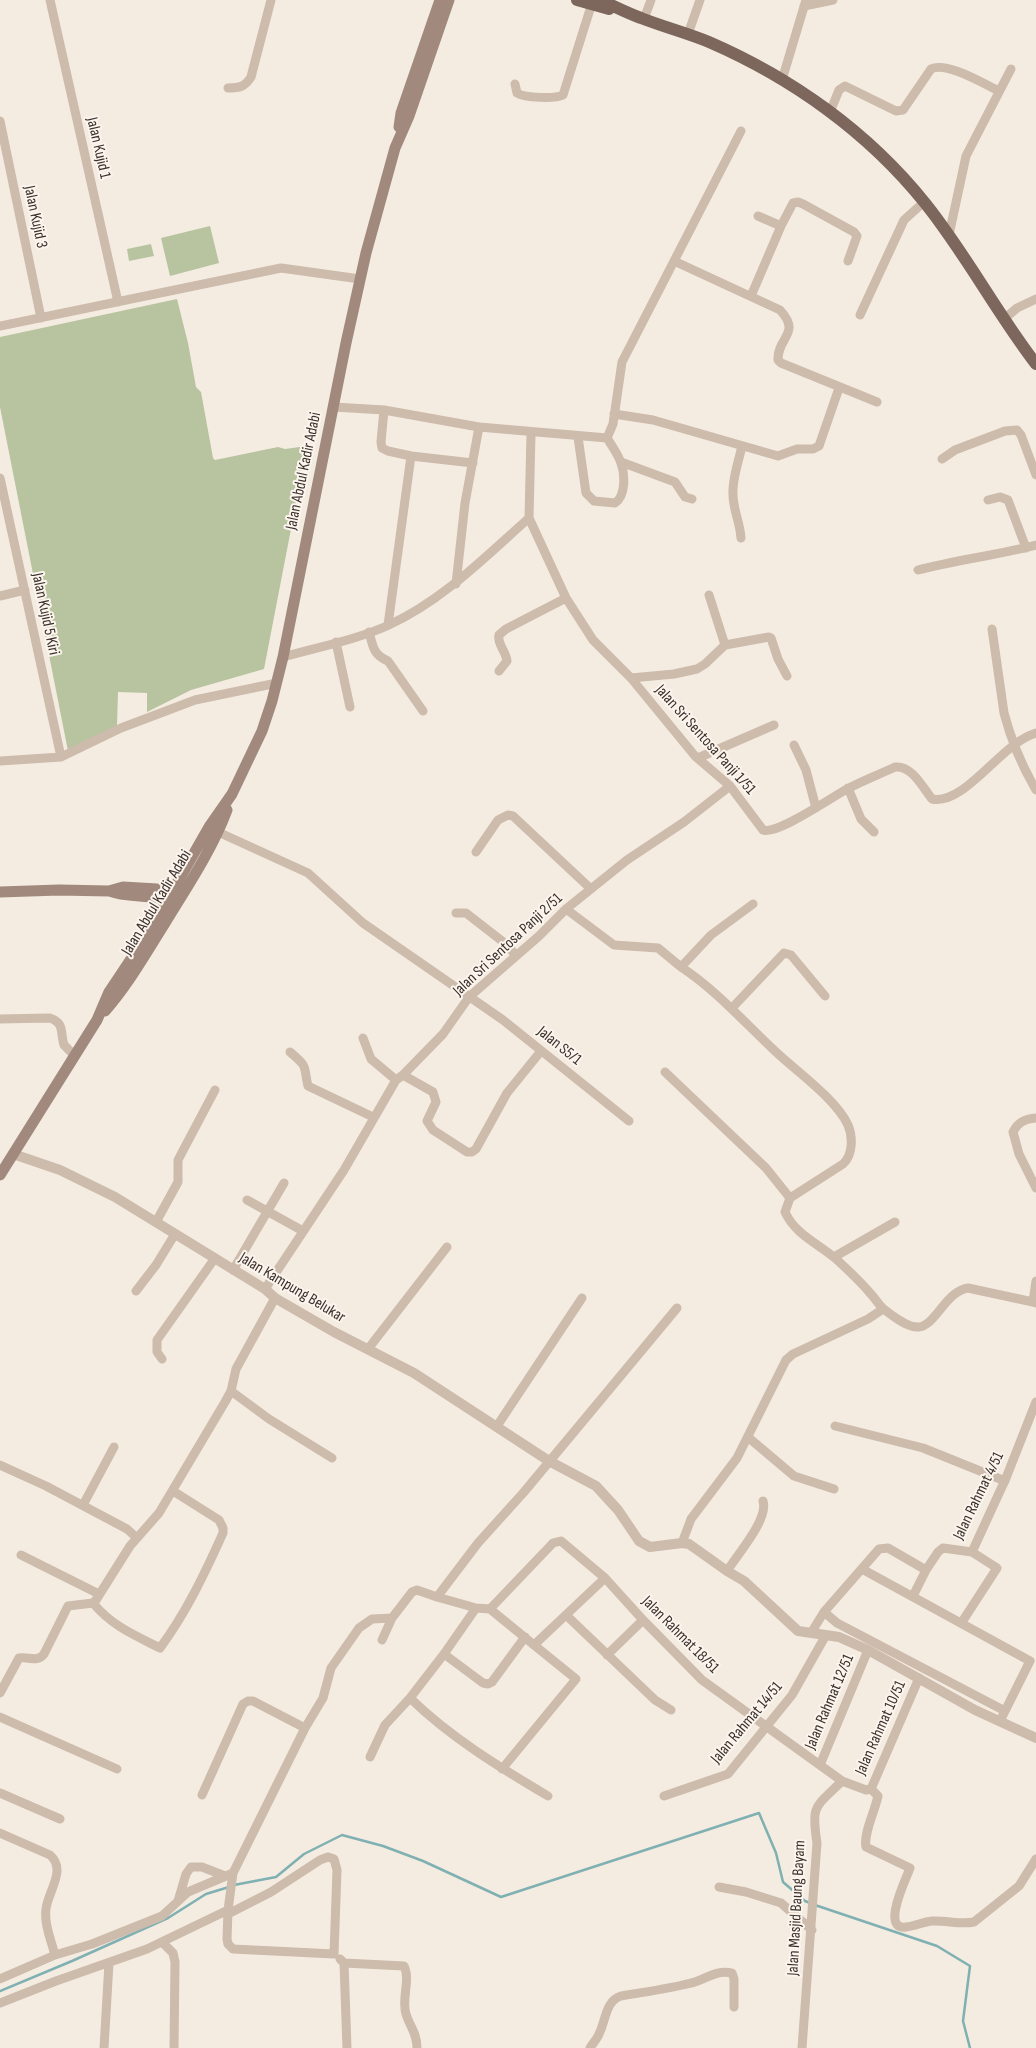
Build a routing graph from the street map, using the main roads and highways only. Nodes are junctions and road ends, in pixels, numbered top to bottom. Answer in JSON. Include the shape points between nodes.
{"nodes":[{"id":1,"x":440,"y":0,"type":"edge"},
{"id":2,"x":449,"y":0,"type":"edge"},
{"id":3,"x":577,"y":0,"type":"edge"},
{"id":4,"x":595,"y":1,"type":"edge"},
{"id":5,"x":395,"y":148,"type":"junction"},
{"id":6,"x":1036,"y":364,"type":"edge"},
{"id":7,"x":232,"y":794,"type":"junction"},
{"id":8,"x":0,"y":892,"type":"edge"},
{"id":9,"x":173,"y":899,"type":"junction"},
{"id":10,"x":0,"y":1175,"type":"edge"}],
"edges":[{"from":1,"to":5,"type":"main road","name":"Jalan Abdul Kadir Adabi","via":[[401,113]]},
{"from":2,"to":5,"type":"main road","name":"Jalan Abdul Kadir Adabi"},
{"from":3,"to":4,"type":"main road"},
{"from":4,"to":6,"type":"main road","via":[[606,9],[616,9],[711,43],[782,80],[830,112],[879,152],[924,202]]},
{"from":5,"to":7,"type":"main road","name":"Jalan Abdul Kadir Adabi","via":[[360,279],[277,683],[257,744]]},
{"from":7,"to":9,"type":"main road","name":"Jalan Abdul Kadir Adabi","via":[[209,827]]},
{"from":7,"to":9,"type":"main road","name":"Jalan Abdul Kadir Adabi","via":[[218,832]]},
{"from":8,"to":9,"type":"main road","via":[[109,891],[123,887],[157,889]]},
{"from":9,"to":10,"type":"main road","name":"Jalan Abdul Kadir Adabi","via":[[117,998],[97,1020]]}]}
